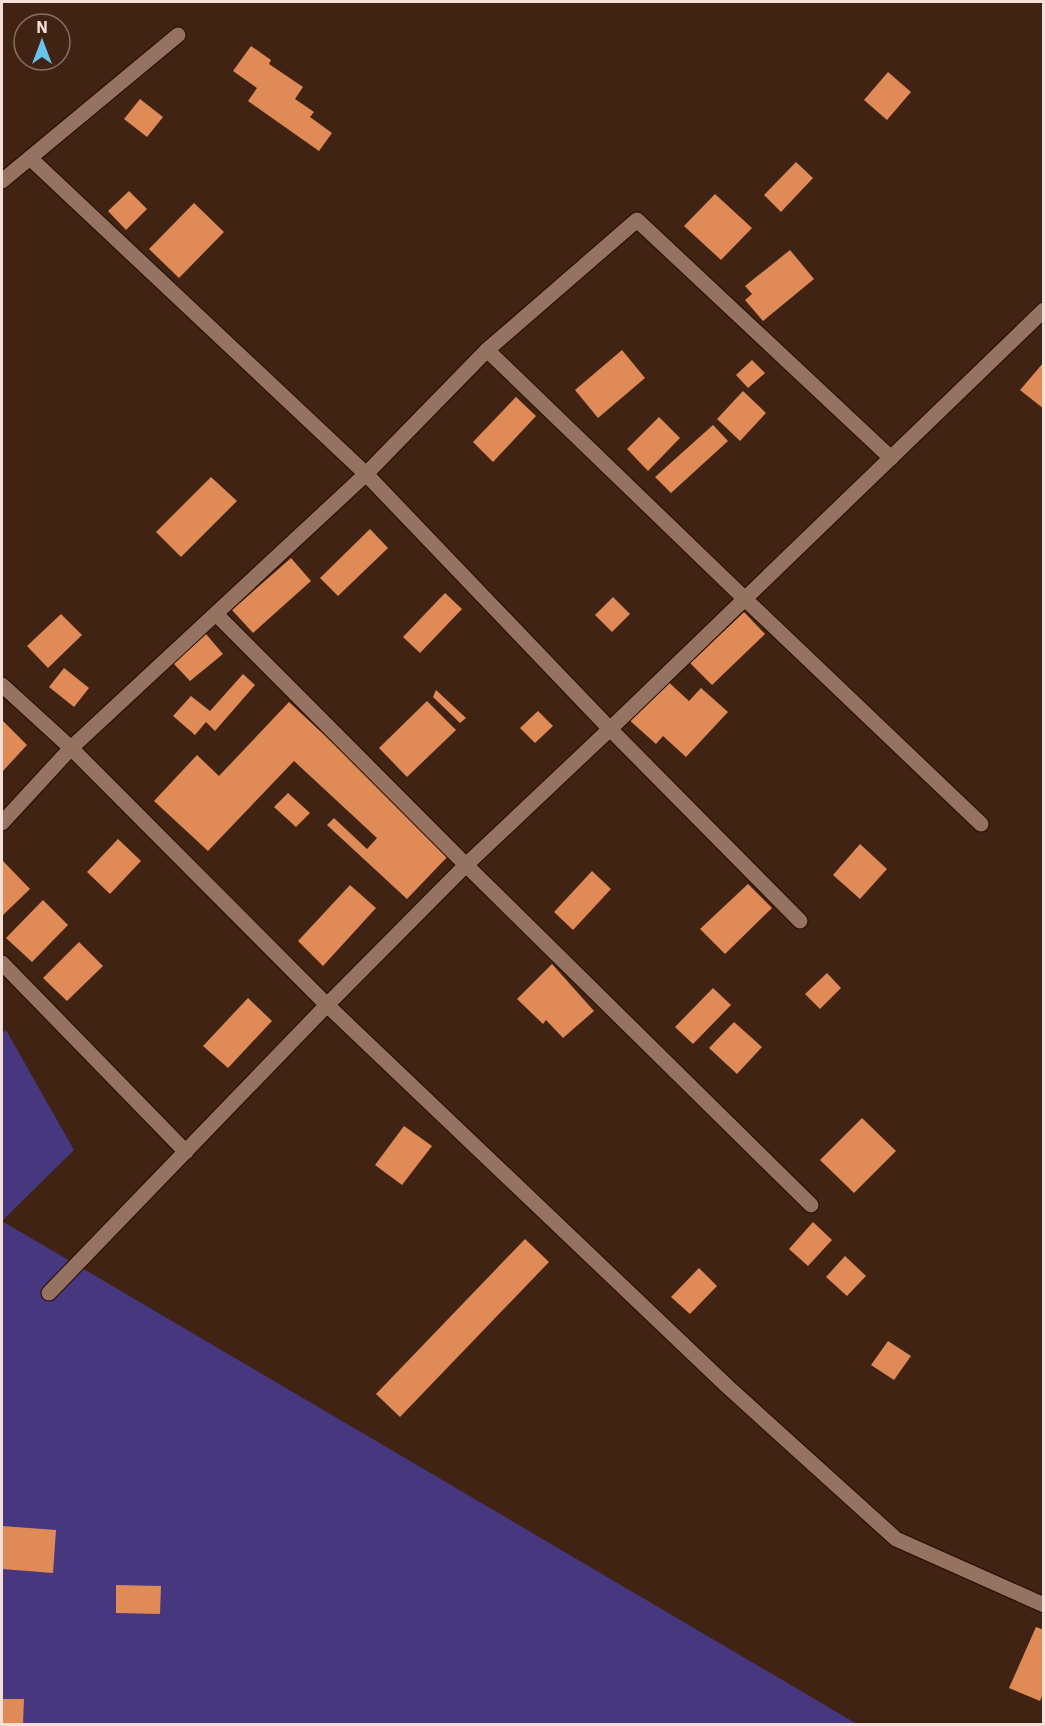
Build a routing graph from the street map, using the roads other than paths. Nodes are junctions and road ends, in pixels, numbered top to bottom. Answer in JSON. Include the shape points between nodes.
{"nodes":[{"id":1,"x":178,"y":35,"type":"dead end"},
{"id":2,"x":30,"y":158,"type":"junction"},
{"id":3,"x":2,"y":181,"type":"edge"},
{"id":4,"x":1044,"y":310,"type":"edge"},
{"id":5,"x":487,"y":350,"type":"junction"},
{"id":6,"x":891,"y":458,"type":"junction"},
{"id":7,"x":366,"y":474,"type":"junction"},
{"id":8,"x":745,"y":599,"type":"junction"},
{"id":9,"x":216,"y":614,"type":"junction"},
{"id":10,"x":2,"y":685,"type":"edge"},
{"id":11,"x":610,"y":729,"type":"junction"},
{"id":12,"x":71,"y":748,"type":"junction"},
{"id":13,"x":2,"y":823,"type":"edge"},
{"id":14,"x":981,"y":824,"type":"dead end"},
{"id":15,"x":466,"y":865,"type":"junction"},
{"id":16,"x":800,"y":921,"type":"dead end"},
{"id":17,"x":2,"y":963,"type":"edge"},
{"id":18,"x":327,"y":1005,"type":"junction"},
{"id":19,"x":186,"y":1152,"type":"junction"},
{"id":20,"x":811,"y":1205,"type":"dead end"},
{"id":21,"x":49,"y":1293,"type":"dead end"},
{"id":22,"x":1044,"y":1605,"type":"edge"}],
"edges":[{"from":1,"to":2,"type":"street"},
{"from":2,"to":3,"type":"street"},
{"from":2,"to":7,"type":"street"},
{"from":4,"to":6,"type":"street"},
{"from":5,"to":6,"type":"street","via":[[637,220]]},
{"from":5,"to":7,"type":"street"},
{"from":5,"to":8,"type":"street"},
{"from":6,"to":8,"type":"street"},
{"from":7,"to":9,"type":"street"},
{"from":7,"to":11,"type":"street"},
{"from":8,"to":11,"type":"street"},
{"from":8,"to":14,"type":"street"},
{"from":9,"to":12,"type":"street"},
{"from":9,"to":15,"type":"street"},
{"from":10,"to":12,"type":"street"},
{"from":11,"to":15,"type":"street"},
{"from":11,"to":16,"type":"street"},
{"from":12,"to":13,"type":"street"},
{"from":12,"to":18,"type":"street"},
{"from":15,"to":18,"type":"street"},
{"from":15,"to":20,"type":"street"},
{"from":17,"to":19,"type":"street"},
{"from":18,"to":19,"type":"street"},
{"from":18,"to":22,"type":"street","via":[[728,1388],[896,1539]]},
{"from":19,"to":21,"type":"street"}]}
